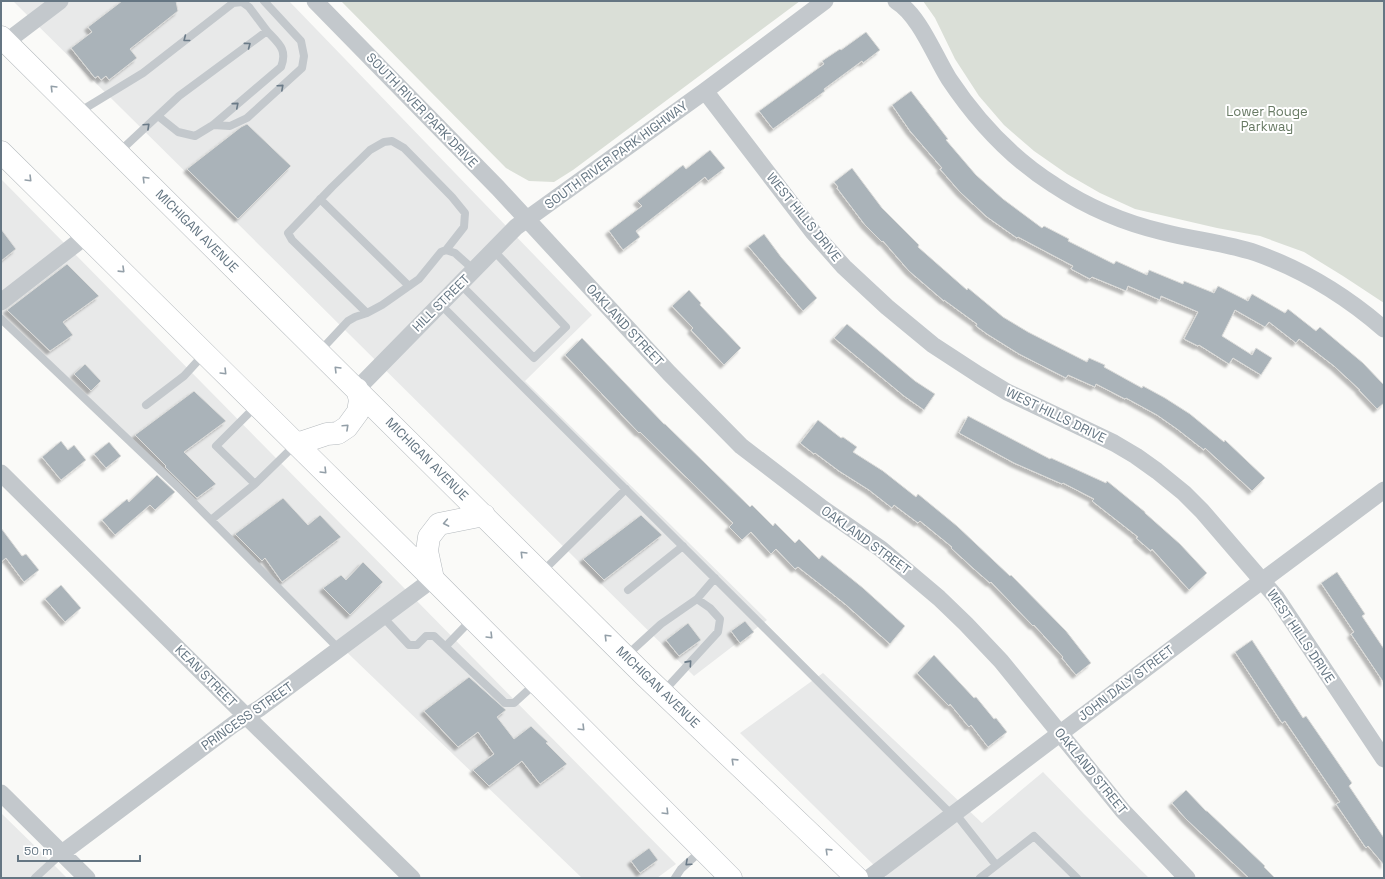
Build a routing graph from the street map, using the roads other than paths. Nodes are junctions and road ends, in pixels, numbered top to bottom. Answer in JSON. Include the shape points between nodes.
{"nodes":[{"id":1,"x":60,"y":1,"type":"edge"},
{"id":2,"x":264,"y":1,"type":"edge"},
{"id":3,"x":315,"y":1,"type":"edge"},
{"id":4,"x":825,"y":1,"type":"edge"},
{"id":5,"x":896,"y":1,"type":"edge"},
{"id":6,"x":267,"y":31,"type":"junction"},
{"id":7,"x":3,"y":40,"type":"edge"},
{"id":8,"x":705,"y":90,"type":"junction"},
{"id":9,"x":78,"y":112,"type":"junction"},
{"id":10,"x":158,"y":116,"type":"junction"},
{"id":11,"x":213,"y":125,"type":"junction"},
{"id":12,"x":1,"y":152,"type":"edge"},
{"id":13,"x":118,"y":152,"type":"junction"},
{"id":14,"x":320,"y":199,"type":"junction"},
{"id":15,"x":527,"y":220,"type":"junction"},
{"id":16,"x":86,"y":236,"type":"junction"},
{"id":17,"x":446,"y":250,"type":"junction"},
{"id":18,"x":494,"y":250,"type":"junction"},
{"id":19,"x":474,"y":270,"type":"junction"},
{"id":20,"x":460,"y":284,"type":"junction"},
{"id":21,"x":409,"y":286,"type":"junction"},
{"id":22,"x":1,"y":302,"type":"edge"},
{"id":23,"x":440,"y":304,"type":"junction"},
{"id":24,"x":367,"y":313,"type":"junction"},
{"id":25,"x":1,"y":319,"type":"edge"},
{"id":26,"x":1384,"y":330,"type":"edge"},
{"id":27,"x":320,"y":352,"type":"junction"},
{"id":28,"x":205,"y":353,"type":"junction"},
{"id":29,"x":357,"y":389,"type":"junction"},
{"id":30,"x":257,"y":404,"type":"junction"},
{"id":31,"x":146,"y":405,"type":"dead end"},
{"id":32,"x":297,"y":444,"type":"junction"},
{"id":33,"x":1,"y":473,"type":"edge"},
{"id":34,"x":256,"y":484,"type":"junction"},
{"id":35,"x":626,"y":489,"type":"junction"},
{"id":36,"x":1384,"y":490,"type":"edge"},
{"id":37,"x":484,"y":515,"type":"junction"},
{"id":38,"x":211,"y":520,"type":"junction"},
{"id":39,"x":683,"y":546,"type":"junction"},
{"id":40,"x":541,"y":572,"type":"junction"},
{"id":41,"x":432,"y":578,"type":"junction"},
{"id":42,"x":715,"y":578,"type":"junction"},
{"id":43,"x":1262,"y":581,"type":"junction"},
{"id":44,"x":628,"y":590,"type":"dead end"},
{"id":45,"x":697,"y":599,"type":"junction"},
{"id":46,"x":382,"y":616,"type":"junction"},
{"id":47,"x":472,"y":618,"type":"junction"},
{"id":48,"x":446,"y":646,"type":"junction"},
{"id":49,"x":339,"y":649,"type":"junction"},
{"id":50,"x":626,"y":656,"type":"junction"},
{"id":51,"x":536,"y":682,"type":"junction"},
{"id":52,"x":663,"y":692,"type":"junction"},
{"id":53,"x":247,"y":716,"type":"junction"},
{"id":54,"x":1060,"y":733,"type":"junction"},
{"id":55,"x":1384,"y":759,"type":"edge"},
{"id":56,"x":1,"y":793,"type":"edge"},
{"id":57,"x":954,"y":814,"type":"junction"},
{"id":58,"x":703,"y":850,"type":"junction"},
{"id":59,"x":62,"y":853,"type":"junction"},
{"id":60,"x":996,"y":865,"type":"junction"},
{"id":61,"x":35,"y":878,"type":"edge"},
{"id":62,"x":87,"y":878,"type":"edge"},
{"id":63,"x":412,"y":878,"type":"edge"},
{"id":64,"x":675,"y":878,"type":"edge"},
{"id":65,"x":731,"y":878,"type":"edge"},
{"id":66,"x":857,"y":878,"type":"edge"},
{"id":67,"x":869,"y":878,"type":"edge"},
{"id":68,"x":980,"y":878,"type":"edge"},
{"id":69,"x":1077,"y":878,"type":"edge"},
{"id":70,"x":1187,"y":878,"type":"edge"}],
"edges":[{"from":1,"to":7,"type":"street"},
{"from":11,"to":2,"type":"lane","one_way":true,"via":[[230,126],[247,118],[302,68],[304,56],[301,41]]},
{"from":3,"to":15,"type":"street","name":"SOUTH RIVER PARK DRIVE","via":[[493,182]]},
{"from":4,"to":8,"type":"street"},
{"from":5,"to":26,"type":"street","via":[[912,16],[974,114],[1002,144],[1053,185],[1074,198],[1140,226],[1223,244],[1293,268],[1329,287]]},
{"from":6,"to":9,"type":"lane","one_way":true,"via":[[249,7],[242,2],[233,3],[143,73]]},
{"from":10,"to":6,"type":"lane","one_way":true,"via":[[180,96]]},
{"from":11,"to":6,"type":"lane","one_way":true,"via":[[281,67],[283,49]]},
{"from":9,"to":7,"type":"main road","name":"MICHIGAN AVENUE","one_way":true},
{"from":8,"to":15,"type":"street","name":"SOUTH RIVER PARK HIGHWAY"},
{"from":8,"to":43,"type":"street","name":"WEST HILLS DRIVE","via":[[813,232],[844,267],[886,307],[933,345],[978,375],[1007,392],[1114,443],[1157,471],[1202,511]]},
{"from":9,"to":13,"type":"main road","name":"MICHIGAN AVENUE"},
{"from":10,"to":11,"type":"lane","via":[[178,132],[195,136]]},
{"from":13,"to":10,"type":"lane","one_way":true},
{"from":12,"to":16,"type":"main road","one_way":true},
{"from":27,"to":13,"type":"main road","name":"MICHIGAN AVENUE","one_way":true},
{"from":14,"to":17,"type":"lane","via":[[370,150],[384,142],[392,141],[404,148],[465,213],[464,227]]},
{"from":14,"to":21,"type":"lane"},
{"from":14,"to":24,"type":"lane","via":[[288,233],[292,240]]},
{"from":15,"to":18,"type":"street","name":"HILL STREET","via":[[516,227]]},
{"from":15,"to":54,"type":"street","name":"OAKLAND STREET","via":[[669,373],[741,446],[881,549],[939,598],[1001,661]]},
{"from":16,"to":22,"type":"street"},
{"from":16,"to":28,"type":"main road","one_way":true},
{"from":17,"to":19,"type":"lane"},
{"from":17,"to":21,"type":"lane","via":[[441,252],[419,279]]},
{"from":18,"to":19,"type":"street","name":"HILL STREET"},
{"from":18,"to":20,"type":"lane","via":[[566,327],[534,358]]},
{"from":19,"to":20,"type":"street","name":"HILL STREET"},
{"from":20,"to":23,"type":"street","name":"HILL STREET"},
{"from":21,"to":24,"type":"lane"},
{"from":23,"to":29,"type":"street","name":"HILL STREET"},
{"from":23,"to":35,"type":"lane"},
{"from":24,"to":27,"type":"lane","via":[[348,321]]},
{"from":25,"to":38,"type":"lane"},
{"from":29,"to":27,"type":"main road","name":"MICHIGAN AVENUE","one_way":true},
{"from":28,"to":30,"type":"main road","one_way":true},
{"from":28,"to":31,"type":"lane","via":[[184,376]]},
{"from":32,"to":29,"type":"main road","one_way":true,"via":[[338,433],[347,427],[358,412],[360,400]]},
{"from":29,"to":37,"type":"main road","name":"MICHIGAN AVENUE"},
{"from":30,"to":32,"type":"main road"},
{"from":30,"to":34,"type":"lane","via":[[216,446]]},
{"from":32,"to":34,"type":"lane"},
{"from":32,"to":41,"type":"main road","one_way":true},
{"from":33,"to":53,"type":"street","name":"KEAN STREET"},
{"from":34,"to":38,"type":"lane"},
{"from":35,"to":39,"type":"lane"},
{"from":35,"to":40,"type":"lane"},
{"from":36,"to":43,"type":"street","name":"JOHN DALY STREET"},
{"from":40,"to":37,"type":"main road","name":"MICHIGAN AVENUE","one_way":true},
{"from":37,"to":41,"type":"main road","one_way":true,"via":[[439,524],[429,537],[427,551]]},
{"from":38,"to":49,"type":"lane"},
{"from":39,"to":42,"type":"lane"},
{"from":39,"to":44,"type":"lane"},
{"from":50,"to":40,"type":"main road","name":"MICHIGAN AVENUE","one_way":true},
{"from":41,"to":46,"type":"street","name":"PRINCESS STREET"},
{"from":41,"to":47,"type":"main road"},
{"from":42,"to":45,"type":"lane"},
{"from":42,"to":57,"type":"lane"},
{"from":43,"to":54,"type":"street","name":"JOHN DALY STREET"},
{"from":43,"to":55,"type":"street","name":"WEST HILLS DRIVE","via":[[1276,597]]},
{"from":45,"to":50,"type":"lane","via":[[661,624]]},
{"from":52,"to":45,"type":"lane","one_way":true,"via":[[718,632],[720,619]]},
{"from":46,"to":48,"type":"lane","via":[[409,645],[417,645],[426,636],[434,636]]},
{"from":46,"to":49,"type":"street","name":"PRINCESS STREET"},
{"from":47,"to":48,"type":"lane"},
{"from":47,"to":51,"type":"main road","one_way":true},
{"from":48,"to":51,"type":"lane","via":[[505,703],[514,703]]},
{"from":49,"to":53,"type":"street","name":"PRINCESS STREET"},
{"from":50,"to":52,"type":"main road","name":"MICHIGAN AVENUE"},
{"from":51,"to":58,"type":"main road","one_way":true},
{"from":66,"to":52,"type":"main road","name":"MICHIGAN AVENUE","one_way":true},
{"from":53,"to":59,"type":"street","name":"PRINCESS STREET"},
{"from":53,"to":63,"type":"street","name":"KEAN STREET"},
{"from":54,"to":57,"type":"street","name":"JOHN DALY STREET"},
{"from":54,"to":70,"type":"street","name":"OAKLAND STREET","via":[[1123,811]]},
{"from":56,"to":59,"type":"street"},
{"from":57,"to":60,"type":"lane"},
{"from":57,"to":67,"type":"street","name":"JOHN DALY STREET"},
{"from":58,"to":64,"type":"lane","one_way":true},
{"from":58,"to":65,"type":"main road"},
{"from":59,"to":61,"type":"lane"},
{"from":59,"to":62,"type":"street"},
{"from":60,"to":68,"type":"lane"},
{"from":60,"to":69,"type":"lane","via":[[1034,836]]}]}
